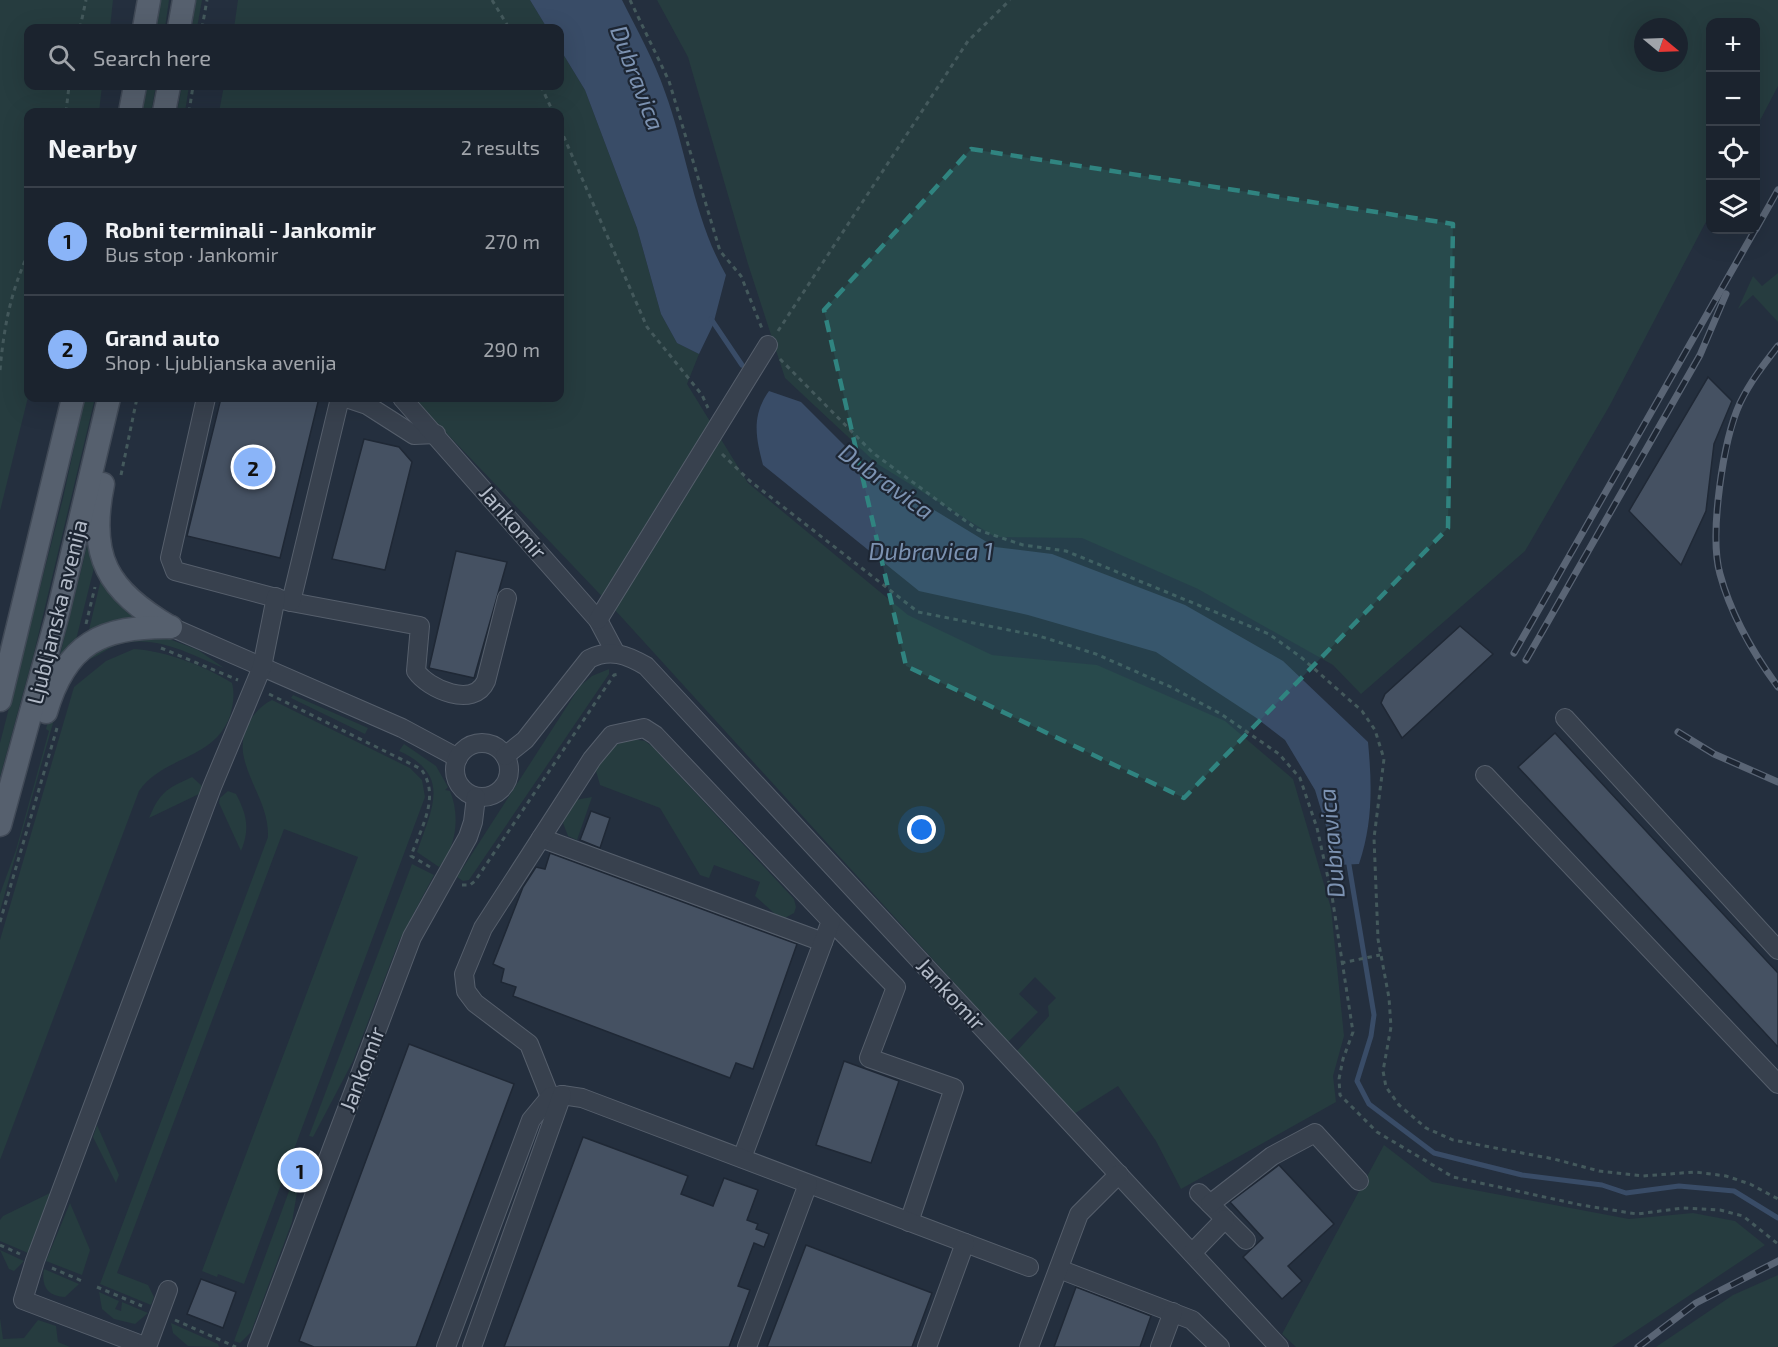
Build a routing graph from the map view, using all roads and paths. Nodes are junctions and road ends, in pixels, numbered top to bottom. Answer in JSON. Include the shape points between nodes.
{"nodes":[{"id":1,"x":86,"y":0,"type":"edge"},
{"id":2,"x":149,"y":0,"type":"edge"},
{"id":3,"x":184,"y":0,"type":"edge"},
{"id":4,"x":207,"y":0,"type":"edge"},
{"id":5,"x":492,"y":0,"type":"edge"},
{"id":6,"x":630,"y":0,"type":"edge"},
{"id":7,"x":1010,"y":0,"type":"edge"},
{"id":8,"x":81,"y":24,"type":"edge"},
{"id":9,"x":145,"y":24,"type":"edge"},
{"id":10,"x":180,"y":24,"type":"edge"},
{"id":11,"x":203,"y":24,"type":"edge"},
{"id":12,"x":507,"y":24,"type":"edge"},
{"id":13,"x":69,"y":90,"type":"edge"},
{"id":14,"x":134,"y":90,"type":"edge"},
{"id":15,"x":168,"y":90,"type":"edge"},
{"id":16,"x":192,"y":90,"type":"edge"},
{"id":17,"x":543,"y":90,"type":"edge"},
{"id":18,"x":66,"y":108,"type":"edge"},
{"id":19,"x":131,"y":108,"type":"edge"},
{"id":20,"x":165,"y":108,"type":"edge"},
{"id":21,"x":190,"y":108,"type":"edge"},
{"id":22,"x":551,"y":108,"type":"edge"},
{"id":23,"x":564,"y":137,"type":"edge"},
{"id":24,"x":24,"y":263,"type":"edge"},
{"id":25,"x":768,"y":345,"type":"junction"},
{"id":26,"x":0,"y":370,"type":"edge"},
{"id":27,"x":73,"y":402,"type":"edge"},
{"id":28,"x":109,"y":402,"type":"edge"},
{"id":29,"x":110,"y":402,"type":"edge"},
{"id":30,"x":136,"y":402,"type":"edge"},
{"id":31,"x":205,"y":402,"type":"edge"},
{"id":32,"x":338,"y":402,"type":"edge"},
{"id":33,"x":358,"y":402,"type":"edge"},
{"id":34,"x":406,"y":402,"type":"edge"},
{"id":35,"x":436,"y":434,"type":"junction"},
{"id":36,"x":715,"y":435,"type":"junction"},
{"id":37,"x":120,"y":479,"type":"dead end"},
{"id":38,"x":97,"y":581,"type":"dead end"},
{"id":39,"x":507,"y":598,"type":"dead end"},
{"id":40,"x":284,"y":599,"type":"junction"},
{"id":41,"x":598,"y":620,"type":"junction"},
{"id":42,"x":85,"y":626,"type":"dead end"},
{"id":43,"x":171,"y":627,"type":"junction"},
{"id":44,"x":152,"y":646,"type":"dead end"},
{"id":45,"x":615,"y":652,"type":"junction"},
{"id":46,"x":262,"y":667,"type":"junction"},
{"id":47,"x":628,"y":676,"type":"dead end"},
{"id":48,"x":254,"y":688,"type":"junction"},
{"id":49,"x":0,"y":700,"type":"edge"},
{"id":50,"x":1565,"y":718,"type":"dead end"},
{"id":51,"x":59,"y":722,"type":"dead end"},
{"id":52,"x":505,"y":756,"type":"junction"},
{"id":53,"x":458,"y":758,"type":"junction"},
{"id":54,"x":1485,"y":775,"type":"dead end"},
{"id":55,"x":476,"y":797,"type":"junction"},
{"id":56,"x":1,"y":821,"type":"edge"},
{"id":57,"x":541,"y":838,"type":"junction"},
{"id":58,"x":437,"y":871,"type":"dead end"},
{"id":59,"x":454,"y":881,"type":"dead end"},
{"id":60,"x":831,"y":921,"type":"junction"},
{"id":61,"x":0,"y":922,"type":"edge"},
{"id":62,"x":823,"y":942,"type":"junction"},
{"id":63,"x":1778,"y":950,"type":"edge"},
{"id":64,"x":1381,"y":955,"type":"junction"},
{"id":65,"x":1341,"y":963,"type":"junction"},
{"id":66,"x":1778,"y":1084,"type":"edge"},
{"id":67,"x":556,"y":1096,"type":"junction"},
{"id":68,"x":742,"y":1158,"type":"junction"},
{"id":69,"x":1119,"y":1174,"type":"junction"},
{"id":70,"x":1359,"y":1181,"type":"dead end"},
{"id":71,"x":808,"y":1184,"type":"junction"},
{"id":72,"x":1778,"y":1199,"type":"edge"},
{"id":73,"x":1225,"y":1219,"type":"junction"},
{"id":74,"x":909,"y":1222,"type":"junction"},
{"id":75,"x":1246,"y":1240,"type":"dead end"},
{"id":76,"x":965,"y":1243,"type":"junction"},
{"id":77,"x":1778,"y":1244,"type":"edge"},
{"id":78,"x":0,"y":1245,"type":"edge"},
{"id":79,"x":1192,"y":1253,"type":"junction"},
{"id":80,"x":27,"y":1257,"type":"dead end"},
{"id":81,"x":42,"y":1264,"type":"dead end"},
{"id":82,"x":1029,"y":1267,"type":"dead end"},
{"id":83,"x":1059,"y":1269,"type":"junction"},
{"id":84,"x":82,"y":1281,"type":"dead end"},
{"id":85,"x":97,"y":1287,"type":"dead end"},
{"id":86,"x":168,"y":1290,"type":"dead end"},
{"id":87,"x":150,"y":1310,"type":"dead end"},
{"id":88,"x":1173,"y":1312,"type":"junction"},
{"id":89,"x":168,"y":1317,"type":"dead end"},
{"id":90,"x":147,"y":1347,"type":"edge"},
{"id":91,"x":236,"y":1347,"type":"edge"},
{"id":92,"x":257,"y":1347,"type":"edge"},
{"id":93,"x":446,"y":1347,"type":"edge"},
{"id":94,"x":472,"y":1347,"type":"edge"},
{"id":95,"x":747,"y":1347,"type":"edge"},
{"id":96,"x":927,"y":1347,"type":"edge"},
{"id":97,"x":1029,"y":1347,"type":"edge"},
{"id":98,"x":1160,"y":1347,"type":"edge"},
{"id":99,"x":1220,"y":1347,"type":"edge"},
{"id":100,"x":1279,"y":1347,"type":"edge"}],
"edges":[{"from":1,"to":8,"type":"path"},
{"from":2,"to":9,"type":"main road"},
{"from":3,"to":10,"type":"main road"},
{"from":4,"to":11,"type":"path"},
{"from":5,"to":12,"type":"path"},
{"from":6,"to":25,"type":"path","via":[[669,81],[720,250],[741,276]]},
{"from":7,"to":25,"type":"path","via":[[968,41]]},
{"from":13,"to":18,"type":"path"},
{"from":14,"to":19,"type":"main road"},
{"from":15,"to":20,"type":"main road"},
{"from":16,"to":21,"type":"path"},
{"from":17,"to":22,"type":"path"},
{"from":23,"to":36,"type":"path","via":[[647,327],[702,395]]},
{"from":24,"to":26,"type":"path","via":[[14,285]]},
{"from":25,"to":36,"type":"street"},
{"from":25,"to":64,"type":"path","via":[[873,453],[978,530],[1023,545],[1066,551],[1269,634],[1362,711],[1375,730],[1384,759],[1374,838]]},
{"from":27,"to":49,"type":"main road","name":"Ljubljanska avenija"},
{"from":28,"to":56,"type":"main road","name":"Ljubljanska avenija","via":[[57,617]]},
{"from":29,"to":43,"type":"main road","via":[[110,452],[97,521],[103,560],[123,593],[146,613]]},
{"from":30,"to":37,"type":"path"},
{"from":31,"to":40,"type":"street","via":[[170,558],[175,571]]},
{"from":32,"to":40,"type":"street"},
{"from":33,"to":35,"type":"street","via":[[414,435]]},
{"from":34,"to":35,"type":"street","name":"Jankomir"},
{"from":35,"to":41,"type":"street","name":"Jankomir"},
{"from":36,"to":41,"type":"street"},
{"from":36,"to":65,"type":"path","via":[[750,481],[918,612],[1039,636],[1096,654],[1172,687],[1221,714],[1279,754],[1300,778],[1317,828]]},
{"from":38,"to":42,"type":"path"},
{"from":39,"to":40,"type":"street","via":[[486,681],[472,695],[423,682],[416,671],[420,626]]},
{"from":40,"to":46,"type":"street"},
{"from":41,"to":45,"type":"street","name":"Jankomir"},
{"from":43,"to":46,"type":"street"},
{"from":43,"to":56,"type":"main road","via":[[113,631],[80,649],[69,660],[52,690],[28,772]]},
{"from":44,"to":48,"type":"path"},
{"from":45,"to":52,"type":"street","via":[[603,653],[585,663],[540,723]]},
{"from":45,"to":69,"type":"street","name":"Jankomir","via":[[656,675]]},
{"from":46,"to":48,"type":"street"},
{"from":46,"to":53,"type":"street","via":[[402,728]]},
{"from":47,"to":59,"type":"path","via":[[614,675],[475,881],[464,886]]},
{"from":48,"to":58,"type":"path","via":[[421,769],[429,784],[430,802],[411,856]]},
{"from":48,"to":90,"type":"street","via":[[208,798],[22,1300]]},
{"from":50,"to":63,"type":"street"},
{"from":51,"to":61,"type":"path"},
{"from":52,"to":53,"type":"street","via":[[494,746],[477,744]]},
{"from":52,"to":55,"type":"street","via":[[509,767],[505,785],[491,796]]},
{"from":53,"to":55,"type":"street","via":[[455,768],[459,785]]},
{"from":54,"to":66,"type":"street"},
{"from":55,"to":92,"type":"street","name":"Jankomir","via":[[468,837],[412,938]]},
{"from":57,"to":60,"type":"street","via":[[612,735],[644,728],[655,735]]},
{"from":57,"to":62,"type":"street"},
{"from":57,"to":67,"type":"street","via":[[483,928],[464,974],[466,991],[475,1003],[529,1044]]},
{"from":60,"to":62,"type":"street"},
{"from":60,"to":74,"type":"street","via":[[896,987],[869,1058],[954,1088]]},
{"from":62,"to":68,"type":"street"},
{"from":64,"to":65,"type":"path"},
{"from":64,"to":72,"type":"path","via":[[1391,1028],[1383,1071],[1386,1087],[1399,1105],[1426,1128],[1453,1140],[1599,1171],[1643,1176],[1695,1172],[1726,1176]]},
{"from":65,"to":77,"type":"path","via":[[1353,1032],[1342,1059],[1340,1095],[1377,1132],[1453,1177],[1637,1214],[1683,1208],[1720,1210],[1743,1216]]},
{"from":67,"to":68,"type":"street","via":[[582,1098]]},
{"from":67,"to":93,"type":"street","via":[[531,1120]]},
{"from":67,"to":94,"type":"street"},
{"from":68,"to":71,"type":"street"},
{"from":69,"to":79,"type":"street","name":"Jankomir"},
{"from":69,"to":83,"type":"street","via":[[1079,1214]]},
{"from":70,"to":73,"type":"street","via":[[1315,1133],[1205,1199]]},
{"from":71,"to":74,"type":"street"},
{"from":71,"to":95,"type":"street"},
{"from":73,"to":75,"type":"street"},
{"from":73,"to":79,"type":"street"},
{"from":74,"to":76,"type":"street"},
{"from":76,"to":82,"type":"street"},
{"from":76,"to":96,"type":"street"},
{"from":78,"to":80,"type":"path"},
{"from":79,"to":100,"type":"street","name":"Jankomir"},
{"from":81,"to":84,"type":"path"},
{"from":83,"to":88,"type":"street"},
{"from":83,"to":97,"type":"street"},
{"from":85,"to":87,"type":"path"},
{"from":86,"to":90,"type":"street"},
{"from":88,"to":98,"type":"street"},
{"from":88,"to":99,"type":"street","via":[[1192,1320]]},
{"from":89,"to":91,"type":"path"}]}
